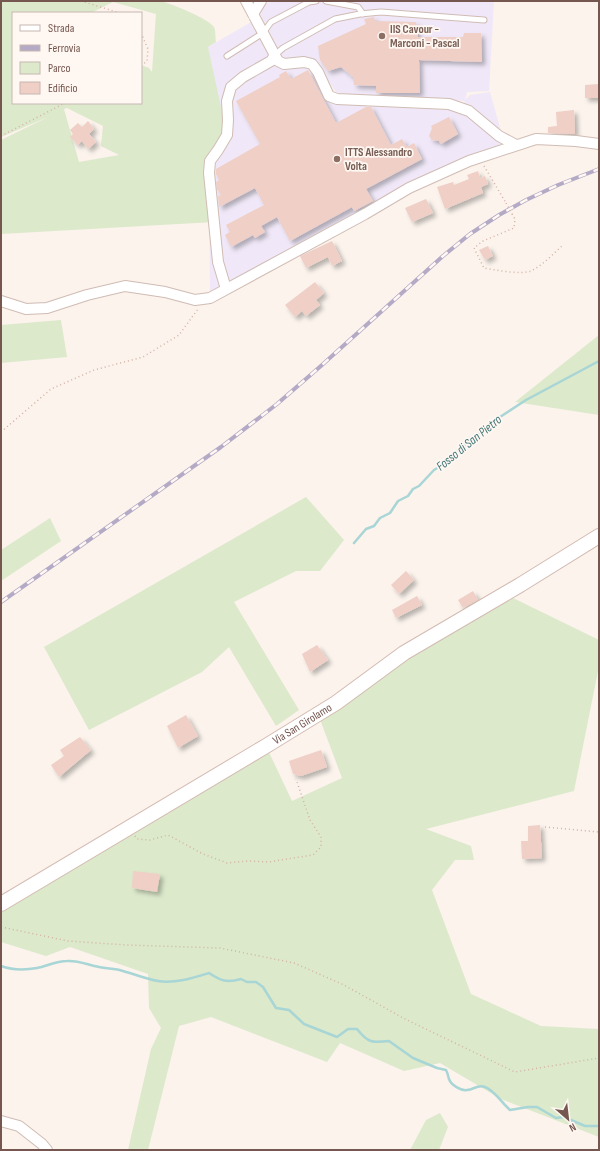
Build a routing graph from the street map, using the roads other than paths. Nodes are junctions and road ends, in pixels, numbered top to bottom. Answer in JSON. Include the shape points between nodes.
{"nodes":[{"id":1,"x":236,"y":1,"type":"edge"},
{"id":2,"x":246,"y":1,"type":"edge"},
{"id":3,"x":255,"y":1,"type":"edge"},
{"id":4,"x":260,"y":1,"type":"edge"},
{"id":5,"x":316,"y":1,"type":"edge"},
{"id":6,"x":326,"y":1,"type":"edge"},
{"id":7,"x":363,"y":14,"type":"junction"},
{"id":8,"x":250,"y":16,"type":"junction"},
{"id":9,"x":484,"y":20,"type":"dead end"},
{"id":10,"x":263,"y":33,"type":"junction"},
{"id":11,"x":275,"y":55,"type":"junction"},
{"id":12,"x":227,"y":56,"type":"dead end"},
{"id":13,"x":599,"y":144,"type":"edge"},
{"id":14,"x":516,"y":145,"type":"junction"},
{"id":15,"x":226,"y":289,"type":"junction"},
{"id":16,"x":1,"y":301,"type":"edge"},
{"id":17,"x":599,"y":536,"type":"edge"},
{"id":18,"x":1,"y":904,"type":"edge"},
{"id":19,"x":1,"y":1121,"type":"edge"},
{"id":20,"x":47,"y":1150,"type":"edge"}],
"edges":[{"from":1,"to":8,"type":"street"},
{"from":2,"to":8,"type":"street"},
{"from":3,"to":8,"type":"street"},
{"from":4,"to":8,"type":"street"},
{"from":5,"to":10,"type":"lane","via":[[309,2],[271,22]]},
{"from":6,"to":7,"type":"lane","via":[[358,7]]},
{"from":7,"to":9,"type":"lane","via":[[381,12]]},
{"from":7,"to":11,"type":"lane","via":[[335,19]]},
{"from":8,"to":10,"type":"street"},
{"from":10,"to":11,"type":"street"},
{"from":10,"to":12,"type":"lane"},
{"from":11,"to":14,"type":"street","via":[[278,61],[284,64],[312,64],[329,96],[337,99],[449,104],[469,111],[500,136]]},
{"from":11,"to":15,"type":"street","via":[[271,61],[231,87],[227,101],[227,135],[210,161],[218,262]]},
{"from":13,"to":14,"type":"street","via":[[536,139]]},
{"from":14,"to":15,"type":"street","via":[[409,188]]},
{"from":15,"to":16,"type":"street","via":[[210,298],[195,300],[125,286],[47,308],[26,309]]},
{"from":17,"to":18,"type":"street","name":"Via San Girolamo","via":[[404,653],[336,703]]},
{"from":19,"to":20,"type":"street","via":[[19,1126]]}]}
